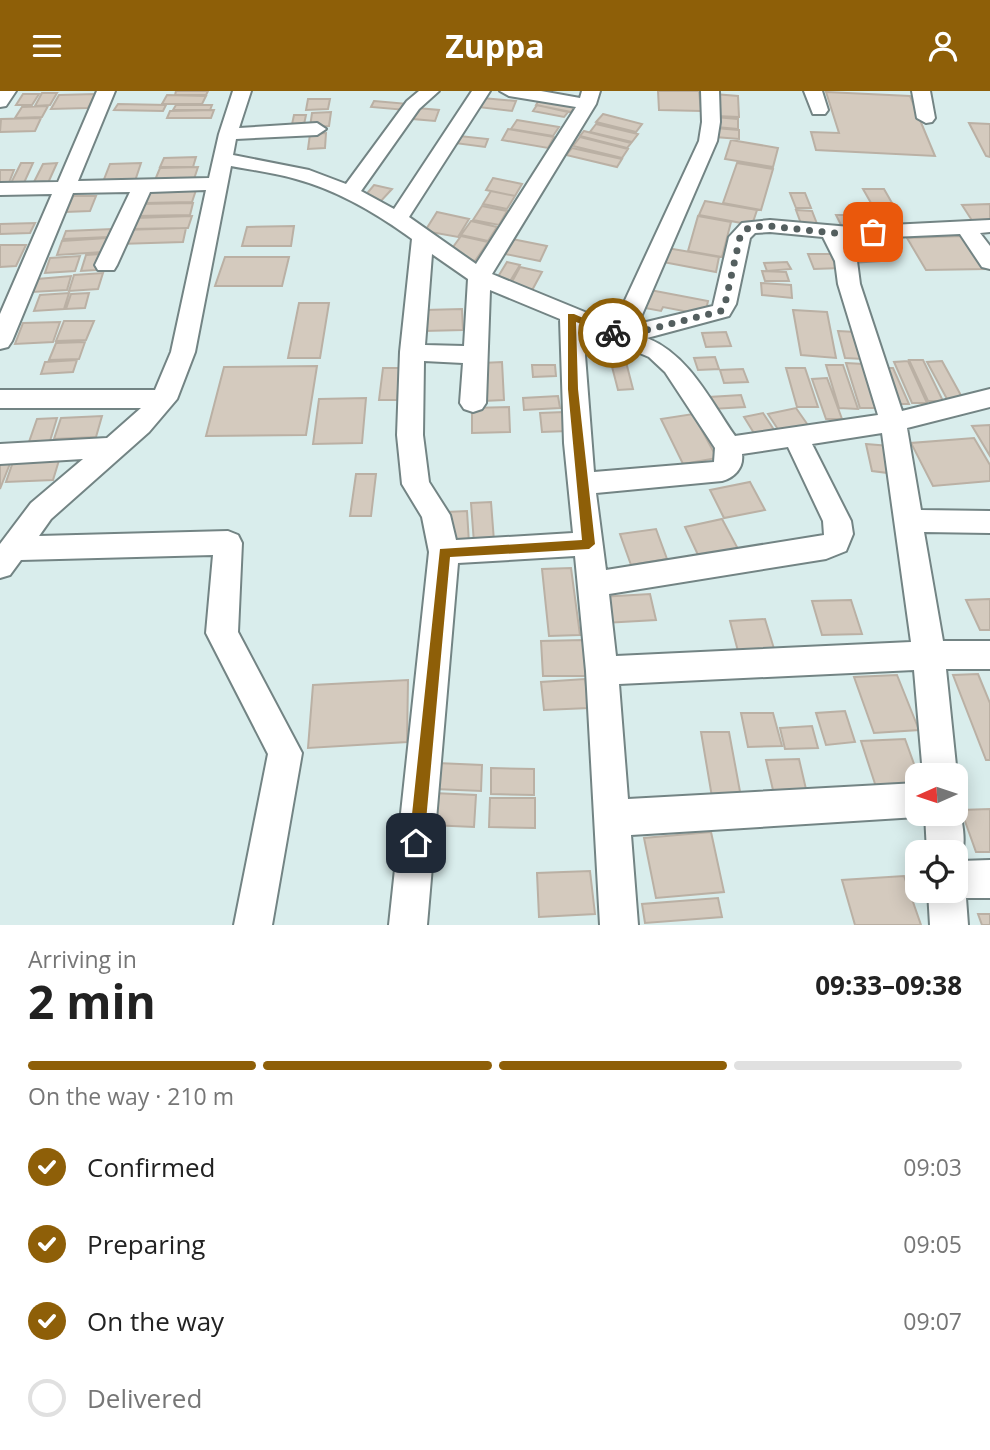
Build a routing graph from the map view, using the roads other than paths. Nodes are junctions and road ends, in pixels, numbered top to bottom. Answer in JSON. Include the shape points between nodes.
{"nodes":[{"id":1,"x":7,"y":91,"type":"edge"},
{"id":2,"x":106,"y":91,"type":"edge"},
{"id":3,"x":242,"y":91,"type":"edge"},
{"id":4,"x":430,"y":91,"type":"edge"},
{"id":5,"x":481,"y":91,"type":"edge"},
{"id":6,"x":509,"y":91,"type":"edge"},
{"id":7,"x":710,"y":91,"type":"edge"},
{"id":8,"x":813,"y":91,"type":"edge"},
{"id":9,"x":921,"y":91,"type":"edge"},
{"id":10,"x":589,"y":98,"type":"edge"},
{"id":11,"x":0,"y":102,"type":"edge"},
{"id":12,"x":819,"y":110,"type":"dead end"},
{"id":13,"x":926,"y":118,"type":"dead end"},
{"id":14,"x":317,"y":129,"type":"dead end"},
{"id":15,"x":229,"y":134,"type":"junction"},
{"id":16,"x":224,"y":159,"type":"junction"},
{"id":17,"x":144,"y":184,"type":"junction"},
{"id":18,"x":219,"y":184,"type":"junction"},
{"id":19,"x":65,"y":187,"type":"junction"},
{"id":20,"x":0,"y":190,"type":"edge"},
{"id":21,"x":350,"y":193,"type":"junction"},
{"id":22,"x":398,"y":219,"type":"junction"},
{"id":23,"x":990,"y":226,"type":"edge"},
{"id":24,"x":966,"y":227,"type":"junction"},
{"id":25,"x":832,"y":233,"type":"junction"},
{"id":26,"x":423,"y":237,"type":"junction"},
{"id":27,"x":990,"y":262,"type":"edge"},
{"id":28,"x":106,"y":265,"type":"dead end"},
{"id":29,"x":479,"y":277,"type":"junction"},
{"id":30,"x":571,"y":316,"type":"junction"},
{"id":31,"x":622,"y":334,"type":"junction"},
{"id":32,"x":0,"y":341,"type":"edge"},
{"id":33,"x":412,"y":352,"type":"junction"},
{"id":34,"x":474,"y":355,"type":"junction"},
{"id":35,"x":164,"y":398,"type":"junction"},
{"id":36,"x":990,"y":398,"type":"edge"},
{"id":37,"x":0,"y":399,"type":"edge"},
{"id":38,"x":473,"y":403,"type":"dead end"},
{"id":39,"x":893,"y":422,"type":"junction"},
{"id":40,"x":796,"y":437,"type":"junction"},
{"id":41,"x":728,"y":447,"type":"junction"},
{"id":42,"x":111,"y":448,"type":"junction"},
{"id":43,"x":0,"y":454,"type":"edge"},
{"id":44,"x":581,"y":484,"type":"junction"},
{"id":45,"x":908,"y":521,"type":"junction"},
{"id":46,"x":990,"y":522,"type":"edge"},
{"id":47,"x":589,"y":544,"type":"junction"},
{"id":48,"x":444,"y":552,"type":"junction"},
{"id":49,"x":7,"y":557,"type":"edge"},
{"id":50,"x":593,"y":584,"type":"junction"},
{"id":51,"x":929,"y":655,"type":"junction"},
{"id":52,"x":990,"y":655,"type":"edge"},
{"id":53,"x":602,"y":671,"type":"junction"},
{"id":54,"x":939,"y":763,"type":"edge"},
{"id":55,"x":905,"y":801,"type":"edge"},
{"id":56,"x":612,"y":818,"type":"junction"},
{"id":57,"x":990,"y":879,"type":"edge"},
{"id":58,"x":968,"y":880,"type":"edge"},
{"id":59,"x":948,"y":903,"type":"edge"},
{"id":60,"x":253,"y":925,"type":"edge"},
{"id":61,"x":408,"y":925,"type":"edge"},
{"id":62,"x":619,"y":925,"type":"edge"},
{"id":63,"x":949,"y":925,"type":"edge"}],
"edges":[{"from":1,"to":11,"type":"street"},
{"from":2,"to":19,"type":"street"},
{"from":3,"to":15,"type":"street"},
{"from":4,"to":21,"type":"street","via":[[413,105]]},
{"from":5,"to":22,"type":"street"},
{"from":6,"to":10,"type":"street"},
{"from":7,"to":31,"type":"street","via":[[708,141]]},
{"from":8,"to":12,"type":"street"},
{"from":9,"to":13,"type":"street"},
{"from":10,"to":29,"type":"street"},
{"from":14,"to":15,"type":"street"},
{"from":15,"to":16,"type":"street"},
{"from":16,"to":18,"type":"street"},
{"from":16,"to":21,"type":"street","via":[[302,174]]},
{"from":17,"to":18,"type":"street"},
{"from":17,"to":19,"type":"street"},
{"from":17,"to":28,"type":"street"},
{"from":18,"to":35,"type":"street","via":[[183,352]]},
{"from":19,"to":20,"type":"street"},
{"from":19,"to":32,"type":"street"},
{"from":21,"to":22,"type":"street"},
{"from":22,"to":26,"type":"street"},
{"from":23,"to":24,"type":"street"},
{"from":24,"to":25,"type":"street"},
{"from":24,"to":27,"type":"street"},
{"from":25,"to":31,"type":"street","via":[[749,227],[740,237],[721,311]]},
{"from":25,"to":39,"type":"street","via":[[846,261]]},
{"from":26,"to":29,"type":"street"},
{"from":26,"to":33,"type":"street"},
{"from":29,"to":30,"type":"street"},
{"from":29,"to":34,"type":"street"},
{"from":30,"to":31,"type":"street"},
{"from":30,"to":44,"type":"street"},
{"from":31,"to":41,"type":"street","via":[[674,366]]},
{"from":33,"to":34,"type":"street"},
{"from":33,"to":48,"type":"street","via":[[413,472],[436,515]]},
{"from":34,"to":38,"type":"street"},
{"from":35,"to":37,"type":"street"},
{"from":35,"to":42,"type":"street"},
{"from":36,"to":39,"type":"street"},
{"from":39,"to":40,"type":"street"},
{"from":39,"to":45,"type":"street"},
{"from":40,"to":41,"type":"street"},
{"from":40,"to":50,"type":"street","via":[[837,521],[836,543]]},
{"from":41,"to":44,"type":"street","via":[[730,461],[722,471]]},
{"from":42,"to":43,"type":"street"},
{"from":42,"to":49,"type":"street","via":[[41,512]]},
{"from":44,"to":47,"type":"street"},
{"from":45,"to":46,"type":"street"},
{"from":45,"to":51,"type":"street"},
{"from":47,"to":48,"type":"street"},
{"from":47,"to":50,"type":"street"},
{"from":48,"to":61,"type":"street"},
{"from":49,"to":60,"type":"street","via":[[228,543],[222,633],[285,753]]},
{"from":50,"to":53,"type":"street"},
{"from":51,"to":52,"type":"street"},
{"from":51,"to":53,"type":"street"},
{"from":51,"to":54,"type":"street"},
{"from":53,"to":56,"type":"street"},
{"from":55,"to":56,"type":"street"},
{"from":56,"to":62,"type":"street"},
{"from":57,"to":58,"type":"street"},
{"from":59,"to":63,"type":"street"}]}
